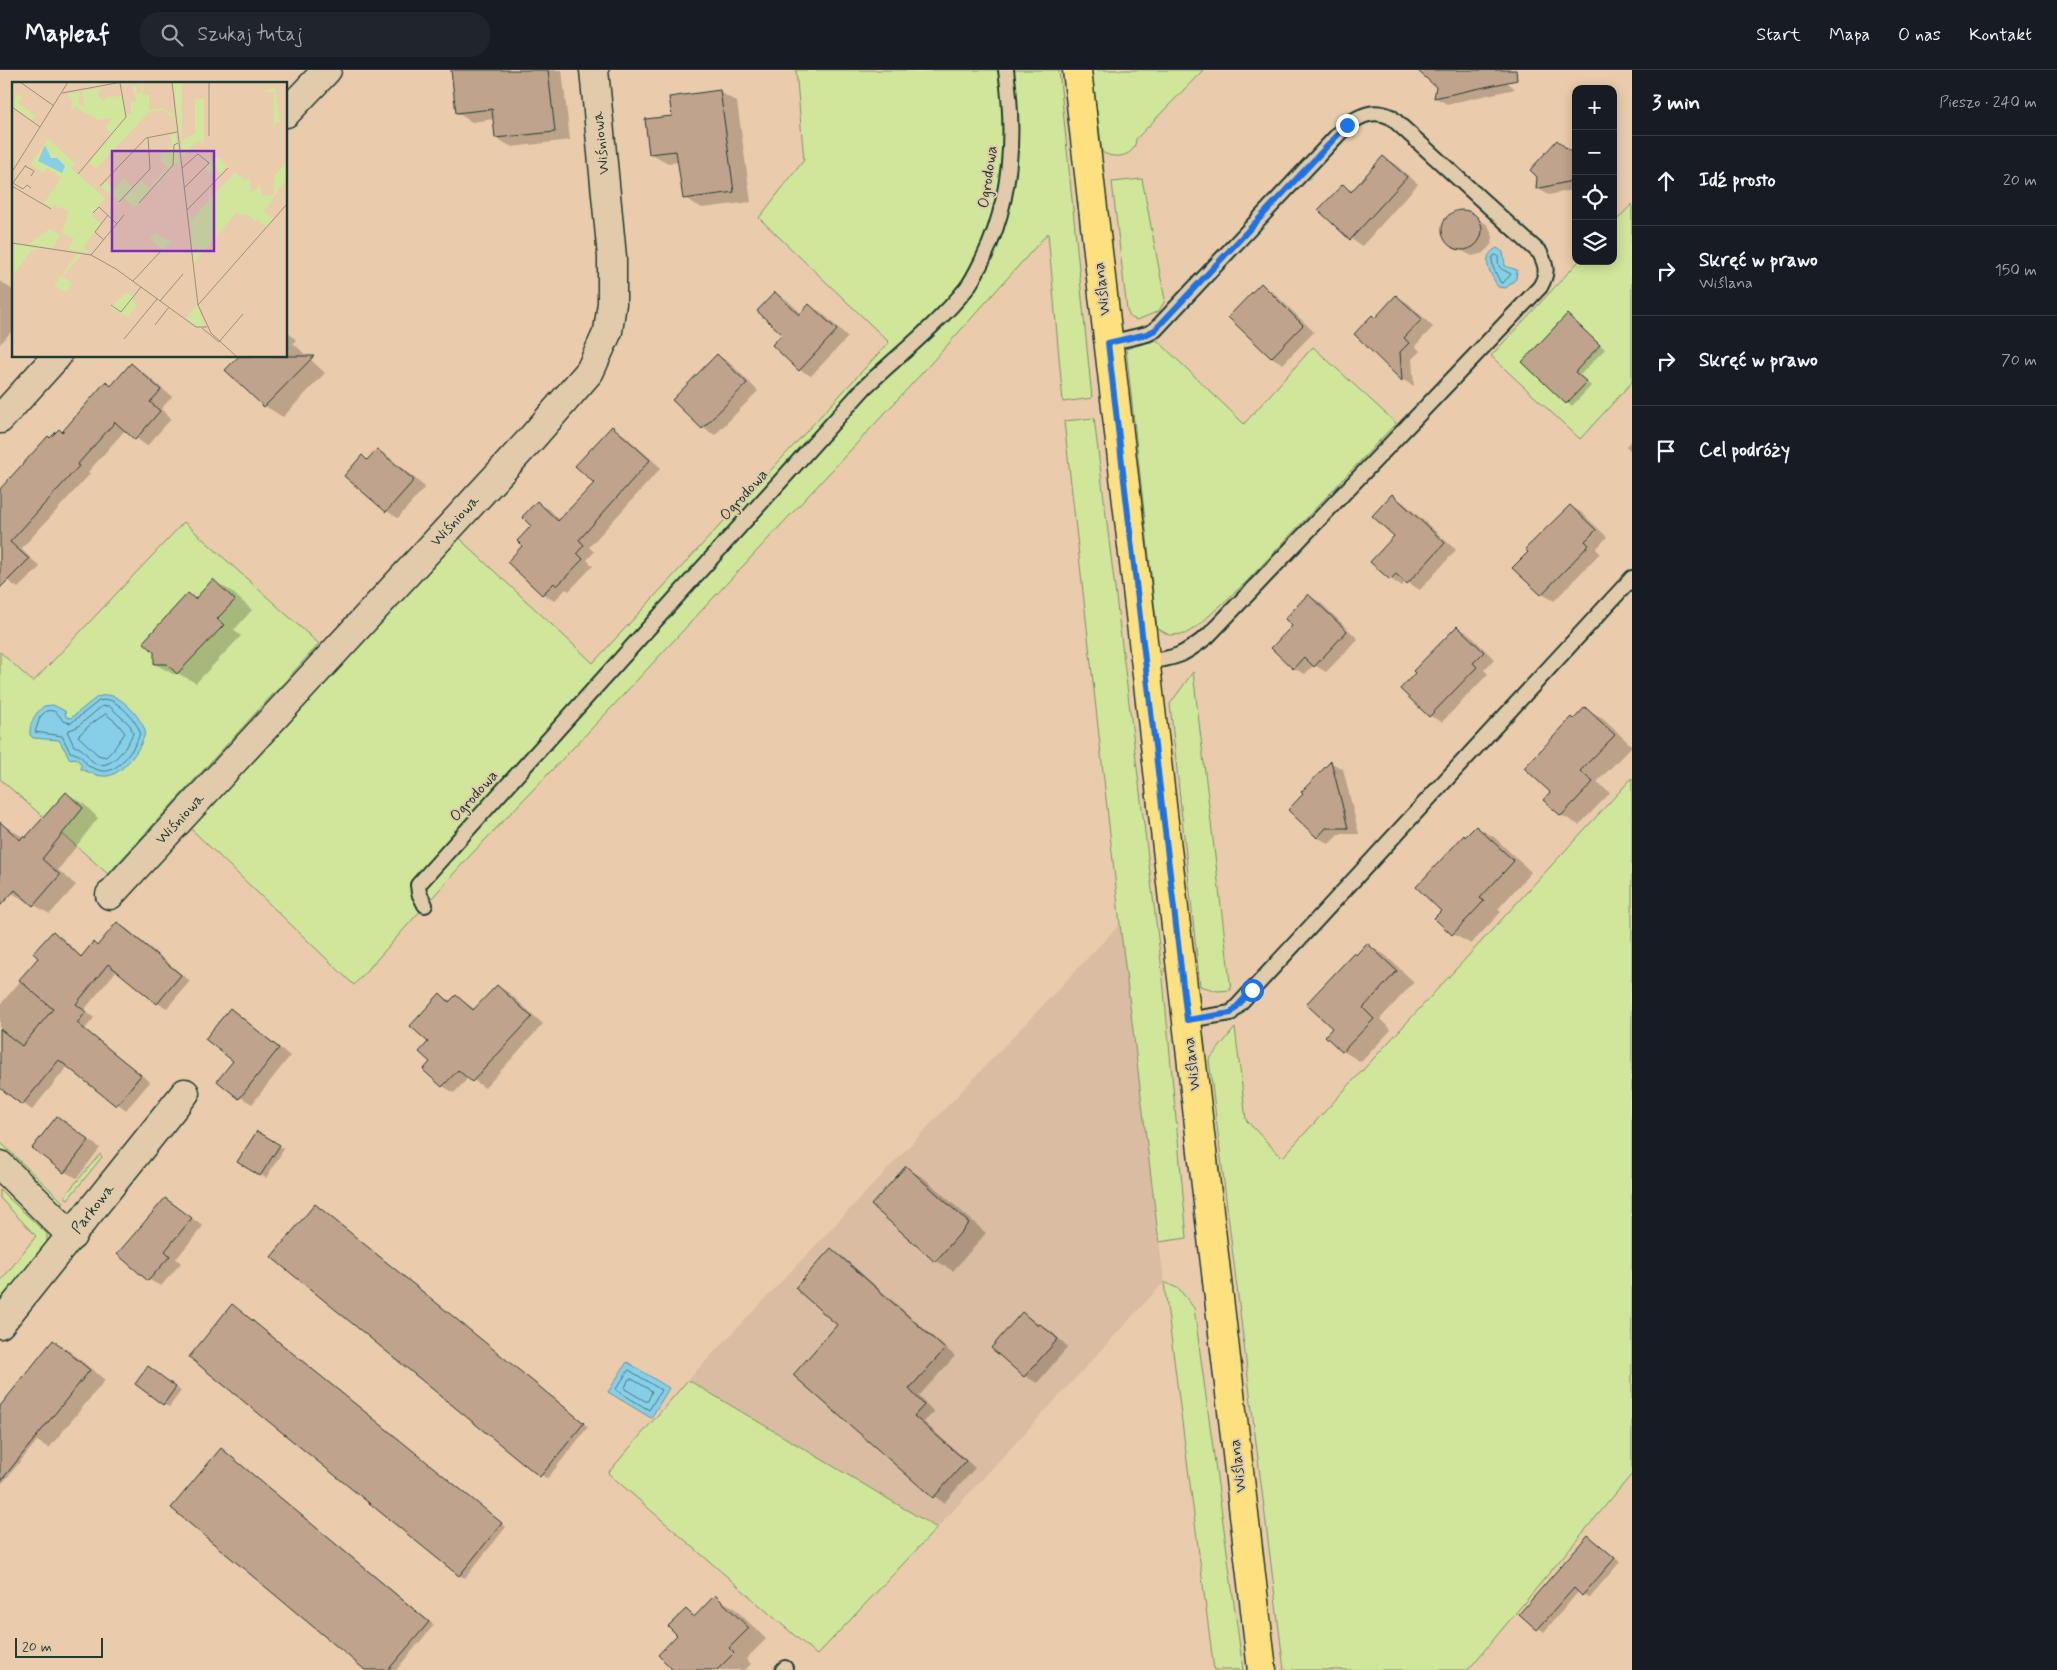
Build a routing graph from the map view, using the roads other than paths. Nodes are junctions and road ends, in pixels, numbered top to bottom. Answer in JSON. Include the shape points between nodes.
{"nodes":[{"id":1,"x":327,"y":70,"type":"edge"},
{"id":2,"x":594,"y":70,"type":"edge"},
{"id":3,"x":1006,"y":70,"type":"edge"},
{"id":4,"x":1077,"y":70,"type":"edge"},
{"id":5,"x":288,"y":111,"type":"edge"},
{"id":6,"x":1108,"y":343,"type":"junction"},
{"id":7,"x":55,"y":358,"type":"edge"},
{"id":8,"x":0,"y":419,"type":"edge"},
{"id":9,"x":1632,"y":578,"type":"edge"},
{"id":10,"x":1146,"y":662,"type":"junction"},
{"id":11,"x":110,"y":895,"type":"dead end"},
{"id":12,"x":425,"y":905,"type":"dead end"},
{"id":13,"x":1187,"y":1020,"type":"junction"},
{"id":14,"x":185,"y":1093,"type":"dead end"},
{"id":15,"x":0,"y":1165,"type":"edge"},
{"id":16,"x":72,"y":1236,"type":"junction"},
{"id":17,"x":0,"y":1324,"type":"edge"},
{"id":18,"x":1262,"y":1670,"type":"edge"}],
"edges":[{"from":1,"to":5,"type":"street"},
{"from":2,"to":11,"type":"street","name":"Wiśniowa","via":[[612,257],[612,302],[608,331],[590,371]]},
{"from":3,"to":12,"type":"lane","name":"Ogrodowa","via":[[1010,145],[1001,215],[992,240],[967,287],[865,387],[418,885]]},
{"from":4,"to":6,"type":"main road","name":"Wiślana"},
{"from":6,"to":10,"type":"main road","name":"Wiślana"},
{"from":6,"to":10,"type":"lane","via":[[1155,330],[1347,125],[1359,116],[1372,113],[1391,117],[1540,253],[1546,266],[1546,277],[1540,287],[1208,636],[1184,654]]},
{"from":7,"to":8,"type":"street"},
{"from":9,"to":13,"type":"lane","via":[[1231,1013]]},
{"from":10,"to":13,"type":"main road","name":"Wiślana"},
{"from":13,"to":18,"type":"main road","name":"Wiślana"},
{"from":14,"to":16,"type":"street","name":"Parkowa"},
{"from":15,"to":16,"type":"street"},
{"from":16,"to":17,"type":"street","name":"Parkowa"}]}
